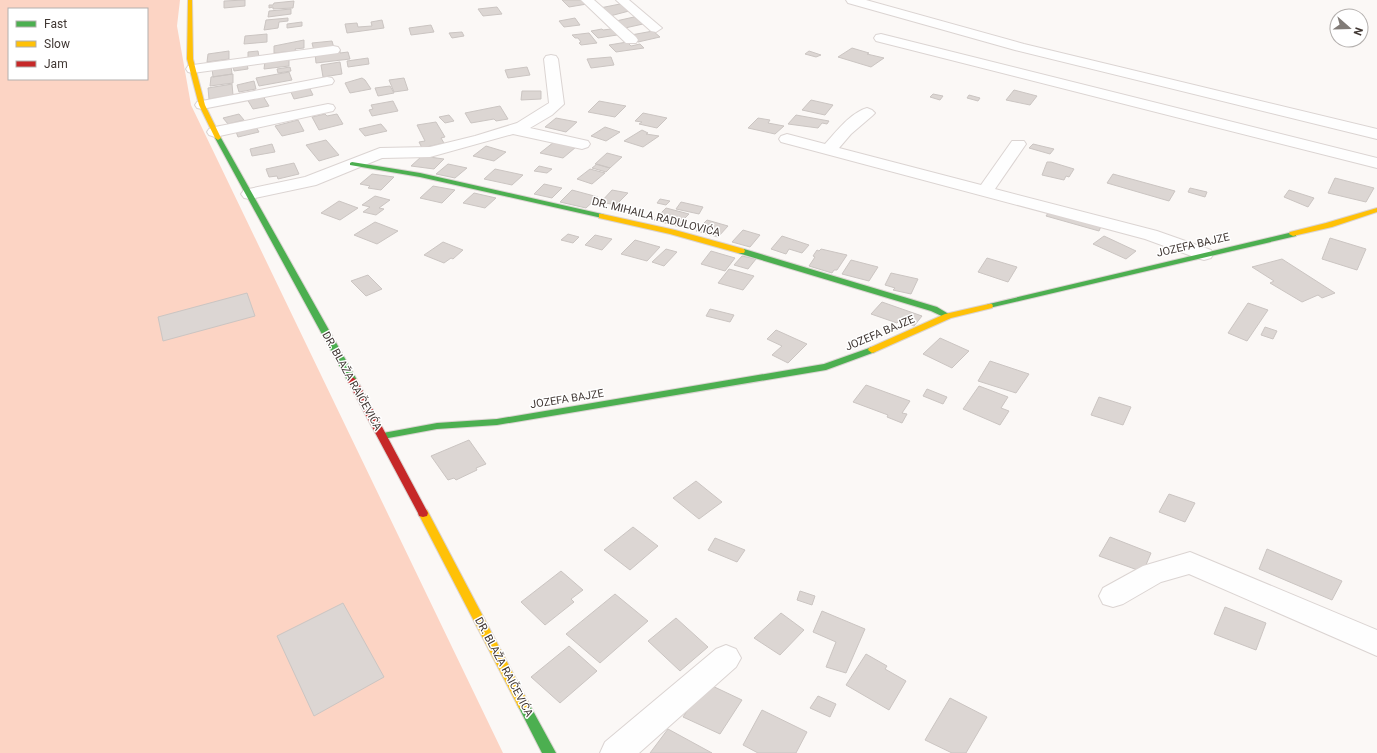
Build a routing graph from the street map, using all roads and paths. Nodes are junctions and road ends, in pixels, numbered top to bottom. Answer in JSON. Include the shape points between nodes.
{"nodes":[{"id":1,"x":190,"y":0,"type":"edge"},
{"id":2,"x":587,"y":0,"type":"edge"},
{"id":3,"x":622,"y":0,"type":"edge"},
{"id":4,"x":852,"y":0,"type":"edge"},
{"id":5,"x":656,"y":28,"type":"dead end"},
{"id":6,"x":881,"y":38,"type":"dead end"},
{"id":7,"x":631,"y":40,"type":"dead end"},
{"id":8,"x":333,"y":50,"type":"dead end"},
{"id":9,"x":551,"y":59,"type":"dead end"},
{"id":10,"x":192,"y":69,"type":"junction"},
{"id":11,"x":326,"y":81,"type":"dead end"},
{"id":12,"x":202,"y":105,"type":"junction"},
{"id":13,"x":328,"y":108,"type":"dead end"},
{"id":14,"x":867,"y":113,"type":"dead end"},
{"id":15,"x":513,"y":129,"type":"junction"},
{"id":16,"x":215,"y":132,"type":"junction"},
{"id":17,"x":1377,"y":134,"type":"edge"},
{"id":18,"x":787,"y":139,"type":"dead end"},
{"id":19,"x":582,"y":144,"type":"dead end"},
{"id":20,"x":1018,"y":144,"type":"dead end"},
{"id":21,"x":829,"y":150,"type":"junction"},
{"id":22,"x":1377,"y":163,"type":"edge"},
{"id":23,"x":352,"y":164,"type":"junction"},
{"id":24,"x":985,"y":192,"type":"junction"},
{"id":25,"x":250,"y":194,"type":"junction"},
{"id":26,"x":1377,"y":210,"type":"edge"},
{"id":27,"x":1204,"y":254,"type":"junction"},
{"id":28,"x":948,"y":316,"type":"junction"},
{"id":29,"x":383,"y":436,"type":"junction"},
{"id":30,"x":1113,"y":596,"type":"dead end"},
{"id":31,"x":1377,"y":643,"type":"edge"},
{"id":32,"x":726,"y":658,"type":"dead end"},
{"id":33,"x":549,"y":753,"type":"edge"},
{"id":34,"x":616,"y":753,"type":"edge"}],
"edges":[{"from":1,"to":10,"type":"street","name":"DR. BLAŽA RAIČEVIĆA","via":[[188,40]]},
{"from":2,"to":7,"type":"street"},
{"from":3,"to":5,"type":"street"},
{"from":4,"to":17,"type":"street","via":[[1020,47]]},
{"from":6,"to":22,"type":"street"},
{"from":8,"to":10,"type":"street"},
{"from":9,"to":15,"type":"street","via":[[557,104]]},
{"from":10,"to":12,"type":"street","name":"DR. BLAŽA RAIČEVIĆA"},
{"from":11,"to":12,"type":"street"},
{"from":12,"to":16,"type":"street","name":"DR. BLAŽA RAIČEVIĆA"},
{"from":13,"to":16,"type":"street"},
{"from":14,"to":21,"type":"street","via":[[845,131]]},
{"from":15,"to":19,"type":"street"},
{"from":15,"to":23,"type":"street","via":[[435,151],[380,153]]},
{"from":16,"to":25,"type":"street","name":"DR. BLAŽA RAIČEVIĆA"},
{"from":18,"to":21,"type":"street"},
{"from":20,"to":24,"type":"street"},
{"from":21,"to":24,"type":"street"},
{"from":23,"to":25,"type":"street","via":[[310,181]]},
{"from":23,"to":28,"type":"street","name":"DR. MIHAILA RADULOVIĆA","via":[[420,175],[672,232]]},
{"from":24,"to":27,"type":"street","via":[[1151,235]]},
{"from":25,"to":29,"type":"street","name":"DR. BLAŽA RAIČEVIĆA"},
{"from":26,"to":27,"type":"street","name":"JOZEFA BAJZE","via":[[1329,225]]},
{"from":27,"to":28,"type":"street","name":"JOZEFA BAJZE"},
{"from":28,"to":29,"type":"street","name":"JOZEFA BAJZE","via":[[851,359],[826,367],[497,422],[437,426]]},
{"from":29,"to":33,"type":"street","name":"DR. BLAŽA RAIČEVIĆA"},
{"from":30,"to":31,"type":"street","via":[[1153,574],[1190,564]]},
{"from":32,"to":34,"type":"street"}]}
